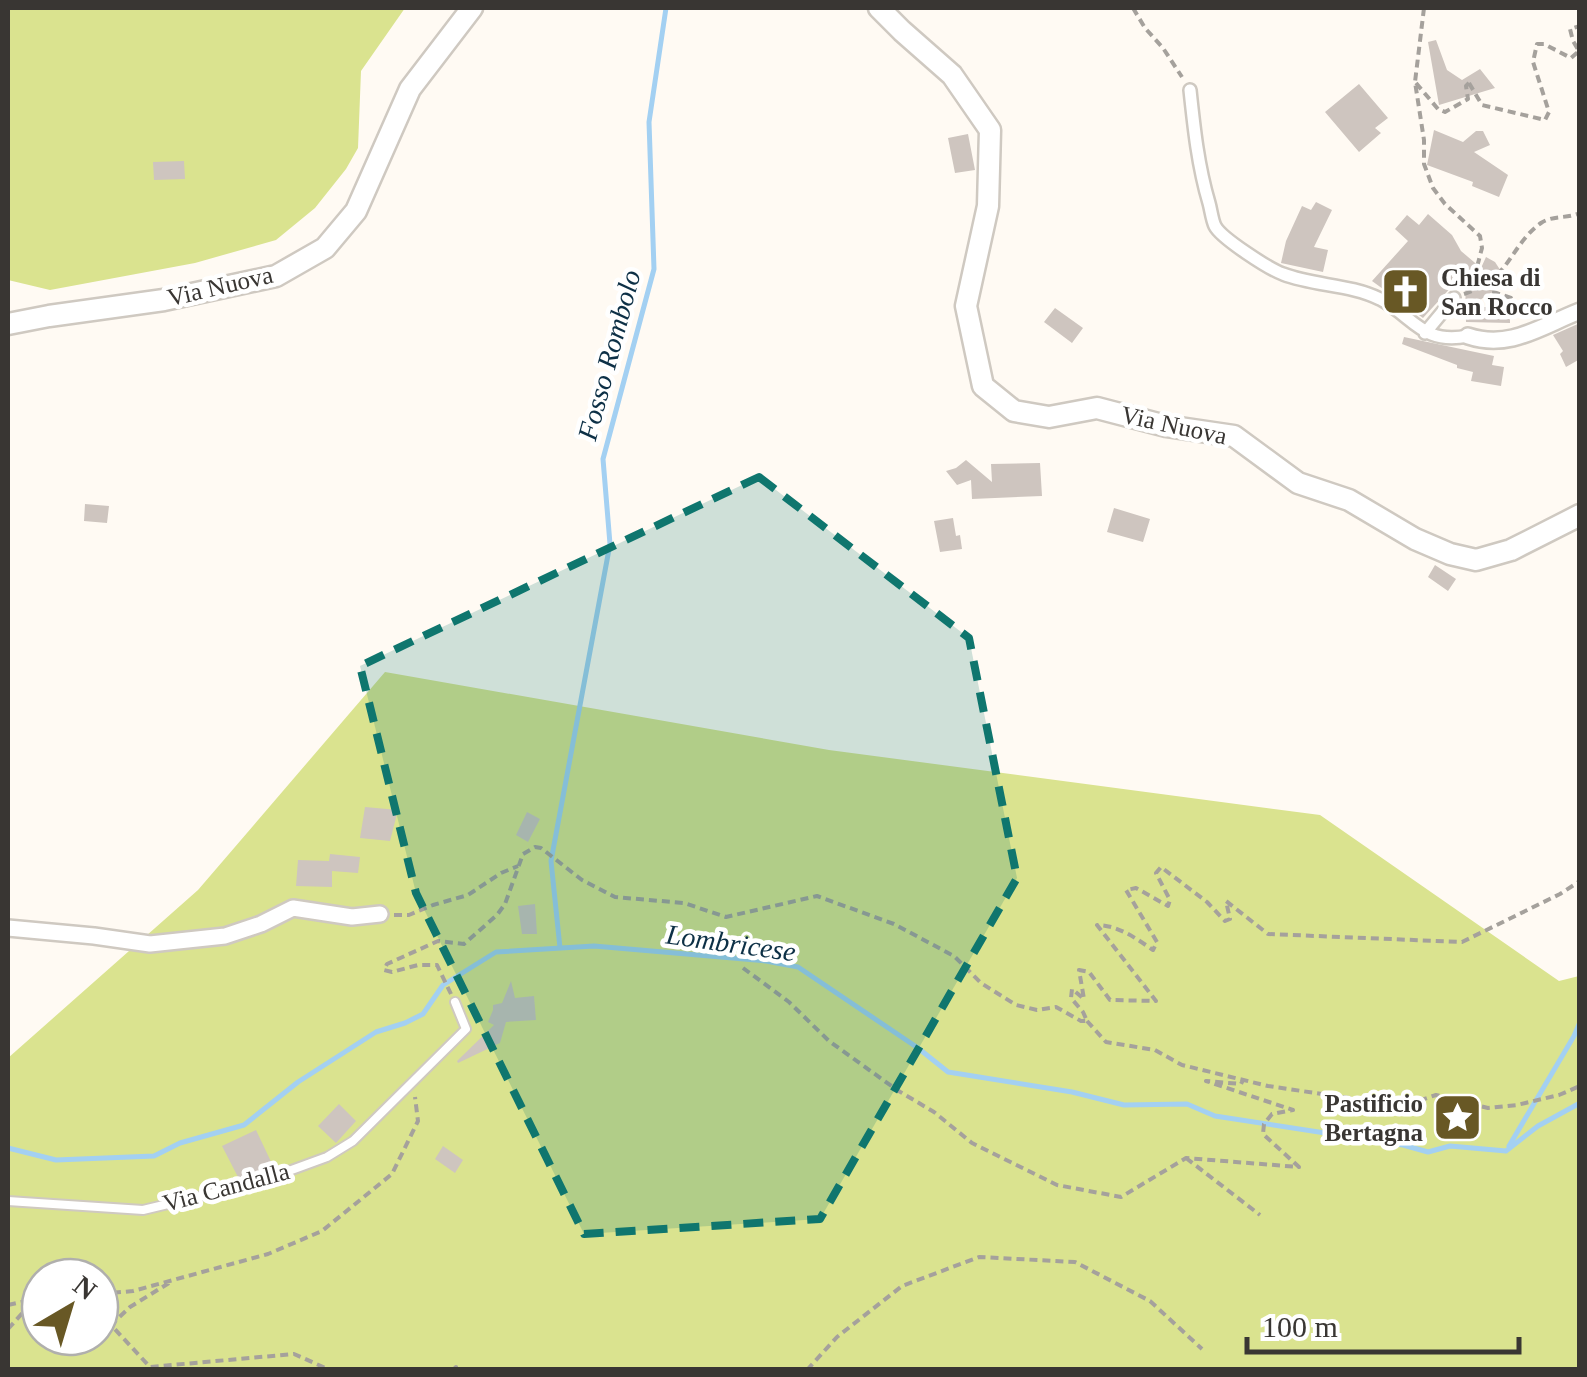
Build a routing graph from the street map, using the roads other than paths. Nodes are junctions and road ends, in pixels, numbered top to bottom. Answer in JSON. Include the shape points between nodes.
{"nodes":[{"id":1,"x":472,"y":8,"type":"edge"},
{"id":2,"x":879,"y":8,"type":"edge"},
{"id":3,"x":1190,"y":90,"type":"road end"},
{"id":4,"x":1454,"y":298,"type":"dead end"},
{"id":5,"x":1580,"y":311,"type":"edge"},
{"id":6,"x":8,"y":324,"type":"edge"},
{"id":7,"x":1426,"y":332,"type":"junction"},
{"id":8,"x":1468,"y":336,"type":"joint"},
{"id":9,"x":1580,"y":515,"type":"edge"},
{"id":10,"x":380,"y":914,"type":"road end"},
{"id":11,"x":8,"y":928,"type":"edge"},
{"id":12,"x":455,"y":1002,"type":"dead end"},
{"id":13,"x":8,"y":1201,"type":"edge"}],
"edges":[{"from":1,"to":6,"type":"street","name":"Via Nuova","via":[[410,90],[356,212],[324,248],[276,276]]},
{"from":2,"to":9,"type":"street","name":"Via Nuova","via":[[952,74],[990,130],[988,206],[966,306],[983,386],[1014,411],[1049,417],[1097,408],[1234,436],[1298,483],[1476,560]]},
{"from":3,"to":7,"type":"street","via":[[1216,228],[1283,274],[1380,299]]},
{"from":4,"to":7,"type":"street"},
{"from":5,"to":8,"type":"street","via":[[1525,336],[1488,342]]},
{"from":7,"to":8,"type":"street"},
{"from":10,"to":11,"type":"street","via":[[293,908],[224,936],[150,944]]},
{"from":12,"to":13,"type":"lane","name":"Via Candalla","via":[[466,1029],[353,1141],[327,1157],[256,1183],[144,1210]]}]}
